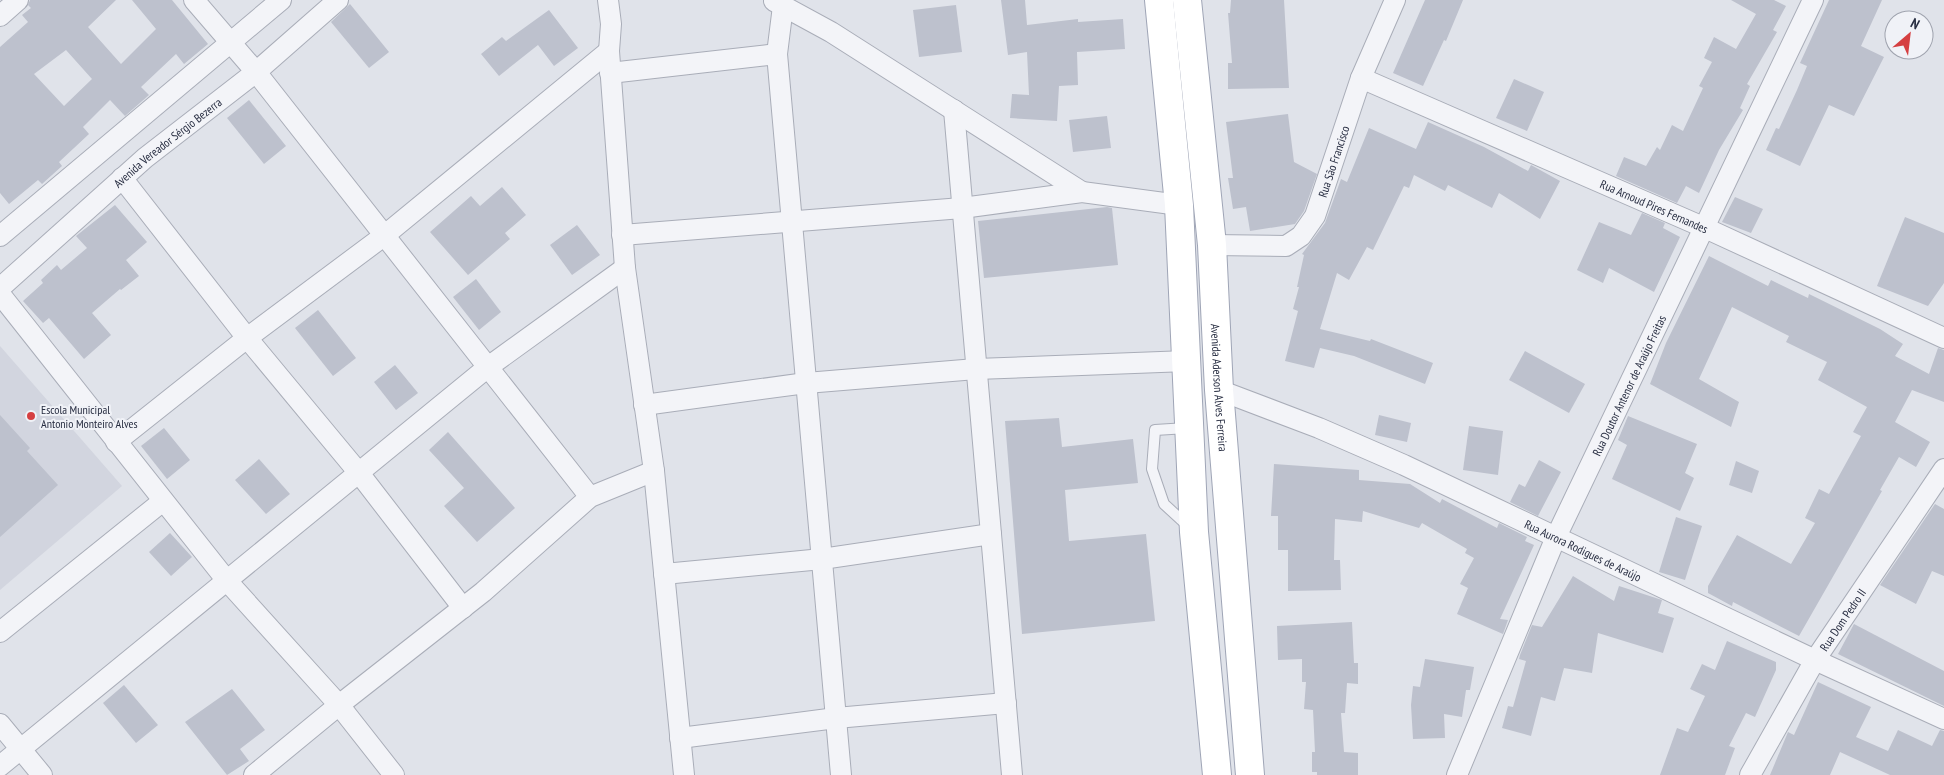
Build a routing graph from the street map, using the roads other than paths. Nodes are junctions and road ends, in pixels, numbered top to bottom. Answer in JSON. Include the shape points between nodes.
{"nodes":[{"id":1,"x":18,"y":0,"type":"edge"},
{"id":2,"x":194,"y":0,"type":"edge"},
{"id":3,"x":281,"y":0,"type":"edge"},
{"id":4,"x":338,"y":0,"type":"edge"},
{"id":5,"x":608,"y":0,"type":"edge"},
{"id":6,"x":1159,"y":0,"type":"edge"},
{"id":7,"x":1187,"y":0,"type":"edge"},
{"id":8,"x":1395,"y":0,"type":"edge"},
{"id":9,"x":1813,"y":0,"type":"edge"},
{"id":10,"x":778,"y":3,"type":"edge"},
{"id":11,"x":0,"y":16,"type":"edge"},
{"id":12,"x":230,"y":42,"type":"junction"},
{"id":13,"x":609,"y":51,"type":"junction"},
{"id":14,"x":777,"y":54,"type":"junction"},
{"id":15,"x":256,"y":72,"type":"junction"},
{"id":16,"x":610,"y":73,"type":"junction"},
{"id":17,"x":1362,"y":78,"type":"junction"},
{"id":18,"x":954,"y":110,"type":"junction"},
{"id":19,"x":122,"y":178,"type":"junction"},
{"id":20,"x":1082,"y":192,"type":"junction"},
{"id":21,"x":1179,"y":205,"type":"junction"},
{"id":22,"x":962,"y":208,"type":"junction"},
{"id":23,"x":792,"y":220,"type":"junction"},
{"id":24,"x":1703,"y":227,"type":"junction"},
{"id":25,"x":385,"y":235,"type":"junction"},
{"id":26,"x":622,"y":235,"type":"junction"},
{"id":27,"x":0,"y":236,"type":"edge"},
{"id":28,"x":1212,"y":245,"type":"junction"},
{"id":29,"x":625,"y":268,"type":"junction"},
{"id":30,"x":0,"y":288,"type":"edge"},
{"id":31,"x":0,"y":294,"type":"edge"},
{"id":32,"x":247,"y":338,"type":"junction"},
{"id":33,"x":1944,"y":338,"type":"edge"},
{"id":34,"x":1187,"y":361,"type":"junction"},
{"id":35,"x":488,"y":367,"type":"junction"},
{"id":36,"x":976,"y":369,"type":"junction"},
{"id":37,"x":806,"y":383,"type":"junction"},
{"id":38,"x":1219,"y":390,"type":"junction"},
{"id":39,"x":644,"y":405,"type":"junction"},
{"id":40,"x":1190,"y":428,"type":"junction"},
{"id":41,"x":116,"y":442,"type":"junction"},
{"id":42,"x":1944,"y":469,"type":"edge"},
{"id":43,"x":654,"y":471,"type":"junction"},
{"id":44,"x":359,"y":473,"type":"junction"},
{"id":45,"x":590,"y":497,"type":"junction"},
{"id":46,"x":163,"y":501,"type":"junction"},
{"id":47,"x":1194,"y":532,"type":"junction"},
{"id":48,"x":991,"y":534,"type":"junction"},
{"id":49,"x":1556,"y":537,"type":"junction"},
{"id":50,"x":822,"y":560,"type":"junction"},
{"id":51,"x":664,"y":574,"type":"junction"},
{"id":52,"x":228,"y":582,"type":"junction"},
{"id":53,"x":463,"y":608,"type":"junction"},
{"id":54,"x":0,"y":632,"type":"edge"},
{"id":55,"x":1815,"y":660,"type":"junction"},
{"id":56,"x":1006,"y":704,"type":"junction"},
{"id":57,"x":339,"y":705,"type":"junction"},
{"id":58,"x":836,"y":718,"type":"junction"},
{"id":59,"x":1944,"y":719,"type":"edge"},
{"id":60,"x":0,"y":724,"type":"edge"},
{"id":61,"x":680,"y":738,"type":"junction"},
{"id":62,"x":21,"y":748,"type":"junction"},
{"id":63,"x":0,"y":766,"type":"edge"},
{"id":64,"x":42,"y":775,"type":"edge"},
{"id":65,"x":254,"y":775,"type":"edge"},
{"id":66,"x":394,"y":775,"type":"edge"},
{"id":67,"x":684,"y":775,"type":"edge"},
{"id":68,"x":841,"y":775,"type":"edge"},
{"id":69,"x":1012,"y":775,"type":"edge"},
{"id":70,"x":1217,"y":775,"type":"edge"},
{"id":71,"x":1250,"y":775,"type":"edge"},
{"id":72,"x":1457,"y":775,"type":"edge"},
{"id":73,"x":1750,"y":775,"type":"edge"}],
"edges":[{"from":1,"to":11,"type":"street"},
{"from":2,"to":12,"type":"street"},
{"from":3,"to":12,"type":"street"},
{"from":4,"to":15,"type":"street","name":"Avenida Vereador Sérgio Bezerra"},
{"from":5,"to":13,"type":"street","via":[[611,24]]},
{"from":6,"to":21,"type":"main road"},
{"from":7,"to":28,"type":"main road","name":"Avenida Aderson Alves Ferreira"},
{"from":8,"to":17,"type":"street","name":"Rua São Francisco"},
{"from":9,"to":24,"type":"street","name":"Rua Doutor Antenor de Araújo Freitas"},
{"from":10,"to":14,"type":"street"},
{"from":10,"to":18,"type":"street","via":[[831,32]]},
{"from":12,"to":15,"type":"street"},
{"from":12,"to":27,"type":"street"},
{"from":13,"to":16,"type":"street"},
{"from":13,"to":25,"type":"street"},
{"from":14,"to":16,"type":"street"},
{"from":14,"to":23,"type":"street"},
{"from":15,"to":19,"type":"street","name":"Avenida Vereador Sérgio Bezerra"},
{"from":15,"to":25,"type":"street"},
{"from":16,"to":26,"type":"street"},
{"from":17,"to":24,"type":"street","name":"Rua Arnoud Pires Fernandes"},
{"from":17,"to":28,"type":"street","name":"Rua São Francisco","via":[[1316,216],[1302,236],[1286,246]]},
{"from":18,"to":20,"type":"street"},
{"from":18,"to":22,"type":"street"},
{"from":19,"to":30,"type":"street","name":"Avenida Vereador Sérgio Bezerra"},
{"from":19,"to":32,"type":"street"},
{"from":20,"to":21,"type":"street"},
{"from":20,"to":22,"type":"street"},
{"from":21,"to":34,"type":"main road"},
{"from":22,"to":23,"type":"street"},
{"from":22,"to":36,"type":"street"},
{"from":23,"to":26,"type":"street"},
{"from":23,"to":37,"type":"street"},
{"from":24,"to":33,"type":"street","name":"Rua Arnoud Pires Fernandes"},
{"from":24,"to":49,"type":"street","name":"Rua Doutor Antenor de Araújo Freitas"},
{"from":25,"to":32,"type":"street"},
{"from":25,"to":35,"type":"street"},
{"from":26,"to":29,"type":"street"},
{"from":28,"to":38,"type":"main road","name":"Avenida Aderson Alves Ferreira"},
{"from":29,"to":35,"type":"street"},
{"from":29,"to":39,"type":"street"},
{"from":31,"to":41,"type":"street"},
{"from":32,"to":41,"type":"street"},
{"from":32,"to":44,"type":"street"},
{"from":34,"to":36,"type":"street"},
{"from":34,"to":40,"type":"main road"},
{"from":35,"to":44,"type":"street"},
{"from":35,"to":45,"type":"street"},
{"from":36,"to":37,"type":"street"},
{"from":36,"to":48,"type":"street"},
{"from":37,"to":39,"type":"street"},
{"from":37,"to":50,"type":"street"},
{"from":38,"to":49,"type":"street","name":"Rua Aurora Rodigues de Araújo","via":[[1319,428]]},
{"from":38,"to":71,"type":"main road","name":"Avenida Aderson Alves Ferreira"},
{"from":39,"to":43,"type":"street"},
{"from":40,"to":47,"type":"main road"},
{"from":40,"to":47,"type":"lane","via":[[1155,430],[1152,469],[1164,504]]},
{"from":41,"to":46,"type":"street"},
{"from":42,"to":55,"type":"street","name":"Rua Dom Pedro II"},
{"from":43,"to":45,"type":"street"},
{"from":43,"to":51,"type":"street"},
{"from":44,"to":52,"type":"street"},
{"from":44,"to":53,"type":"street"},
{"from":45,"to":53,"type":"street"},
{"from":46,"to":52,"type":"street"},
{"from":46,"to":54,"type":"street"},
{"from":47,"to":70,"type":"main road"},
{"from":48,"to":50,"type":"street"},
{"from":48,"to":56,"type":"street"},
{"from":49,"to":55,"type":"street","name":"Rua Aurora Rodigues de Araújo"},
{"from":49,"to":72,"type":"street","name":"Rua Doutor Antenor de Araújo Freitas"},
{"from":50,"to":51,"type":"street"},
{"from":50,"to":58,"type":"street"},
{"from":51,"to":61,"type":"street"},
{"from":52,"to":57,"type":"street"},
{"from":52,"to":62,"type":"street"},
{"from":53,"to":57,"type":"street"},
{"from":55,"to":59,"type":"street","name":"Rua Aurora Rodigues de Araújo"},
{"from":55,"to":73,"type":"street","name":"Rua Dom Pedro II"},
{"from":56,"to":58,"type":"street"},
{"from":56,"to":69,"type":"street"},
{"from":57,"to":65,"type":"street"},
{"from":57,"to":66,"type":"street"},
{"from":58,"to":61,"type":"street"},
{"from":58,"to":68,"type":"street"},
{"from":60,"to":62,"type":"street"},
{"from":61,"to":67,"type":"street"},
{"from":62,"to":63,"type":"street"},
{"from":62,"to":64,"type":"street"}]}
